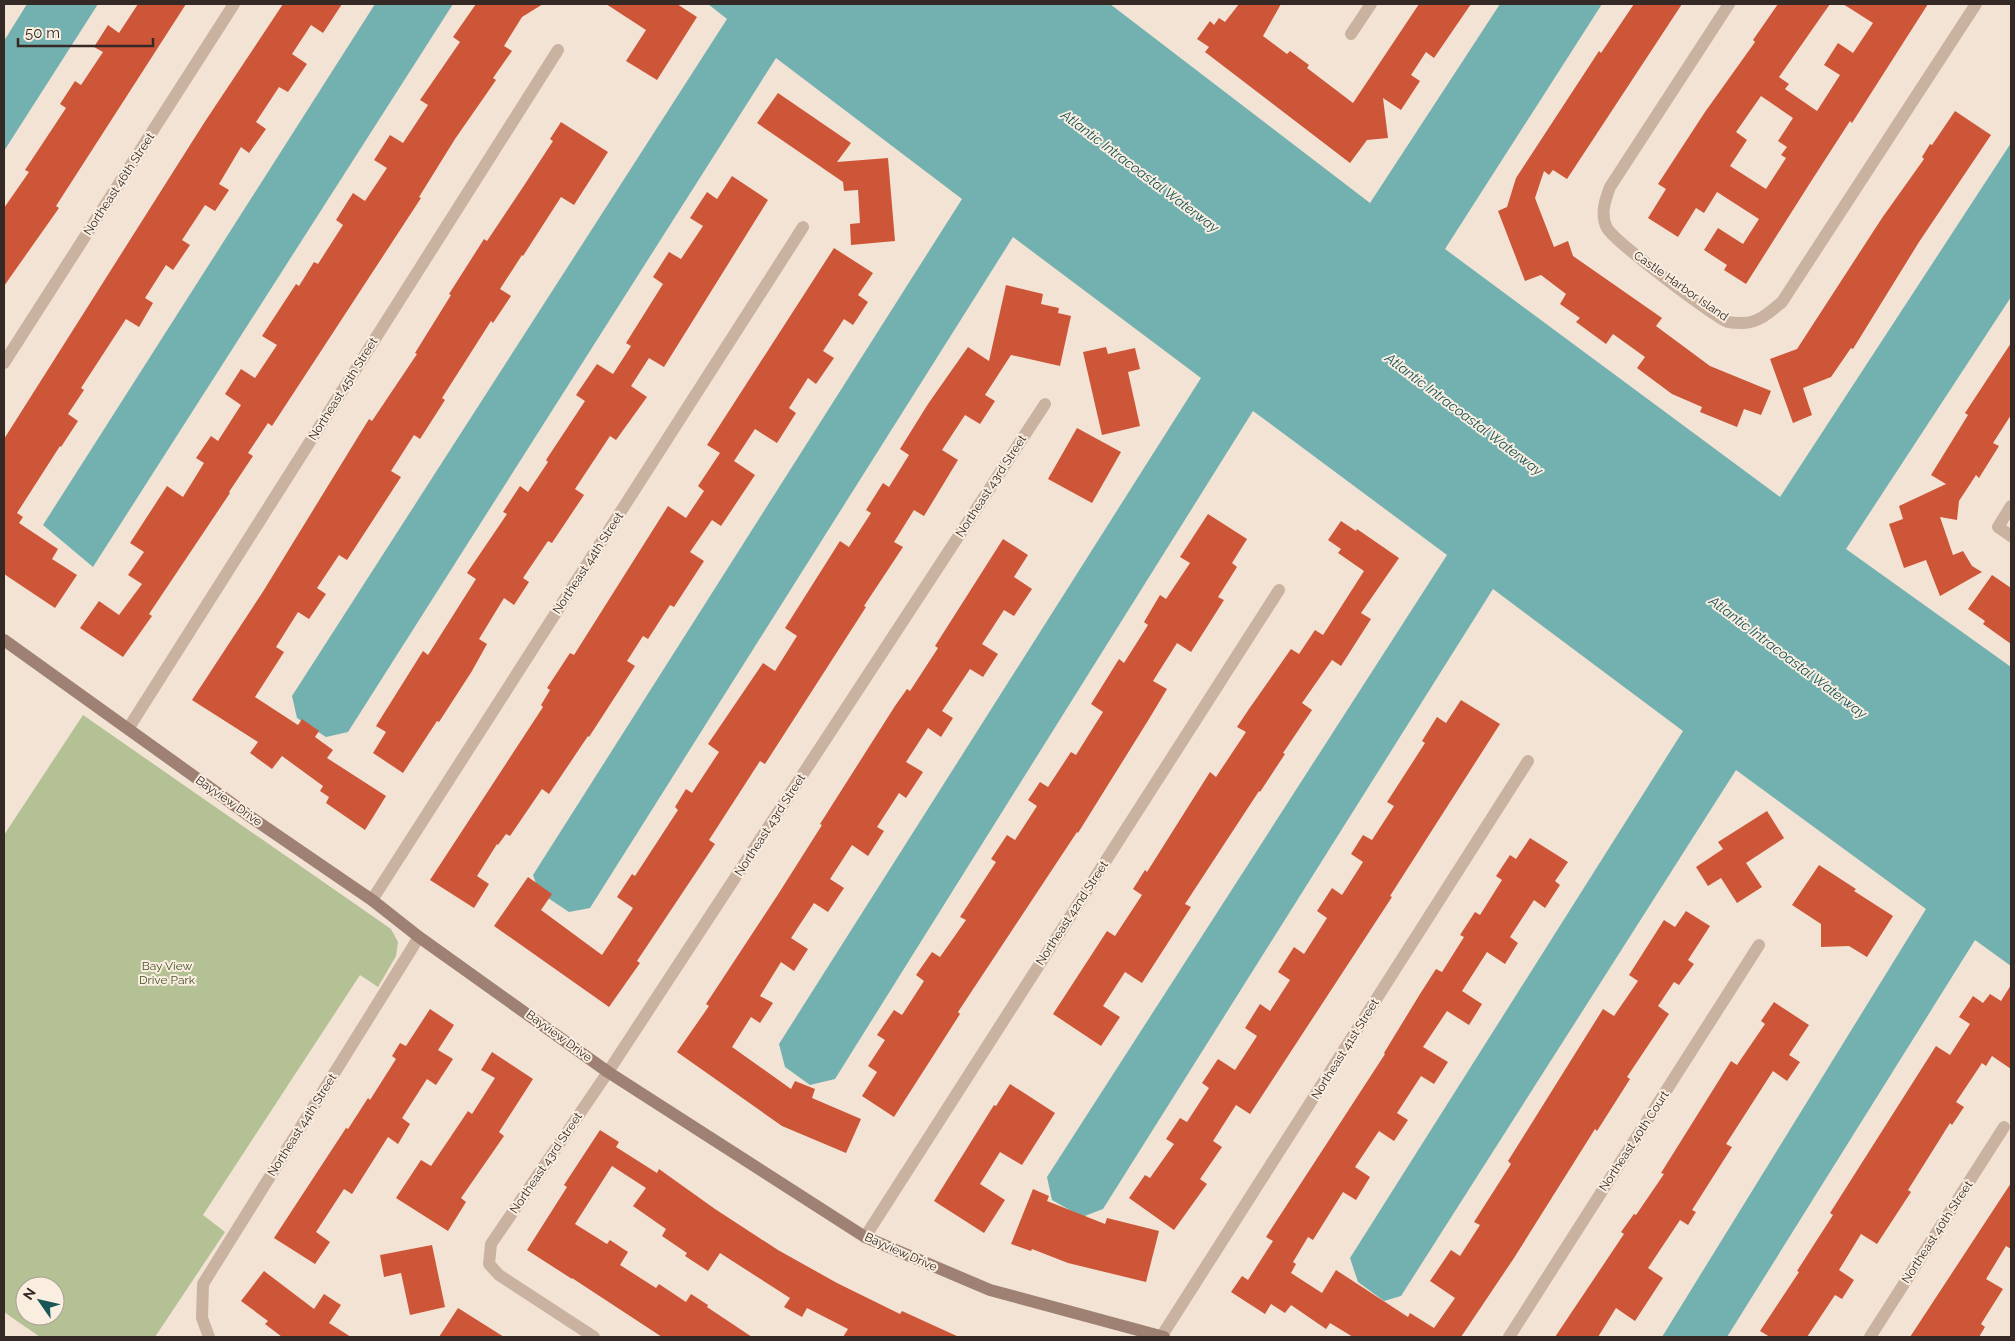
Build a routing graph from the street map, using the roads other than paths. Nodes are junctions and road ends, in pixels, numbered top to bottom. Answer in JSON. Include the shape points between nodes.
{"nodes":[{"id":1,"x":234,"y":4,"type":"edge"},
{"id":2,"x":1371,"y":4,"type":"edge"},
{"id":3,"x":1729,"y":4,"type":"edge"},
{"id":4,"x":1976,"y":4,"type":"edge"},
{"id":5,"x":1351,"y":34,"type":"dead end"},
{"id":6,"x":558,"y":50,"type":"dead end"},
{"id":7,"x":803,"y":227,"type":"dead end"},
{"id":8,"x":4,"y":364,"type":"edge"},
{"id":9,"x":1045,"y":404,"type":"dead end"},
{"id":10,"x":2011,"y":506,"type":"edge"},
{"id":11,"x":2011,"y":536,"type":"edge"},
{"id":12,"x":1279,"y":590,"type":"dead end"},
{"id":13,"x":4,"y":640,"type":"edge"},
{"id":14,"x":128,"y":729,"type":"junction"},
{"id":15,"x":1528,"y":761,"type":"dead end"},
{"id":16,"x":372,"y":900,"type":"junction"},
{"id":17,"x":419,"y":937,"type":"junction"},
{"id":18,"x":1760,"y":945,"type":"dead end"},
{"id":19,"x":608,"y":1072,"type":"junction"},
{"id":20,"x":2004,"y":1127,"type":"dead end"},
{"id":21,"x":865,"y":1236,"type":"junction"},
{"id":22,"x":209,"y":1337,"type":"edge"},
{"id":23,"x":594,"y":1337,"type":"edge"},
{"id":24,"x":1162,"y":1337,"type":"edge"},
{"id":25,"x":1509,"y":1337,"type":"edge"},
{"id":26,"x":1870,"y":1337,"type":"edge"}],
"edges":[{"from":1,"to":8,"type":"street","name":"Northeast 46th Street"},
{"from":2,"to":5,"type":"street"},
{"from":3,"to":4,"type":"street","name":"Castle Harbor Island","via":[[1610,187],[1603,207],[1607,228],[1620,243],[1729,322],[1745,324],[1764,318],[1782,302]]},
{"from":6,"to":14,"type":"street","name":"Northeast 45th Street"},
{"from":7,"to":16,"type":"street","name":"Northeast 44th Street"},
{"from":9,"to":19,"type":"street","name":"Northeast 43rd Street"},
{"from":10,"to":11,"type":"street","via":[[1998,527]]},
{"from":12,"to":21,"type":"street","name":"Northeast 42nd Street"},
{"from":13,"to":14,"type":"street","name":"Bayview Drive"},
{"from":14,"to":16,"type":"street","name":"Bayview Drive"},
{"from":15,"to":24,"type":"street","name":"Northeast 41st Street"},
{"from":16,"to":17,"type":"street","name":"Bayview Drive"},
{"from":17,"to":19,"type":"street","name":"Bayview Drive"},
{"from":17,"to":22,"type":"street","name":"Northeast 44th Street","via":[[203,1284],[202,1318]]},
{"from":18,"to":25,"type":"street","name":"Northeast 40th Court"},
{"from":19,"to":21,"type":"street","name":"Bayview Drive"},
{"from":19,"to":23,"type":"street","name":"Northeast 43rd Street","via":[[491,1244],[489,1264],[499,1275]]},
{"from":20,"to":26,"type":"street","name":"Northeast 40th Street"},
{"from":21,"to":24,"type":"street","name":"Bayview Drive","via":[[990,1290]]}]}
